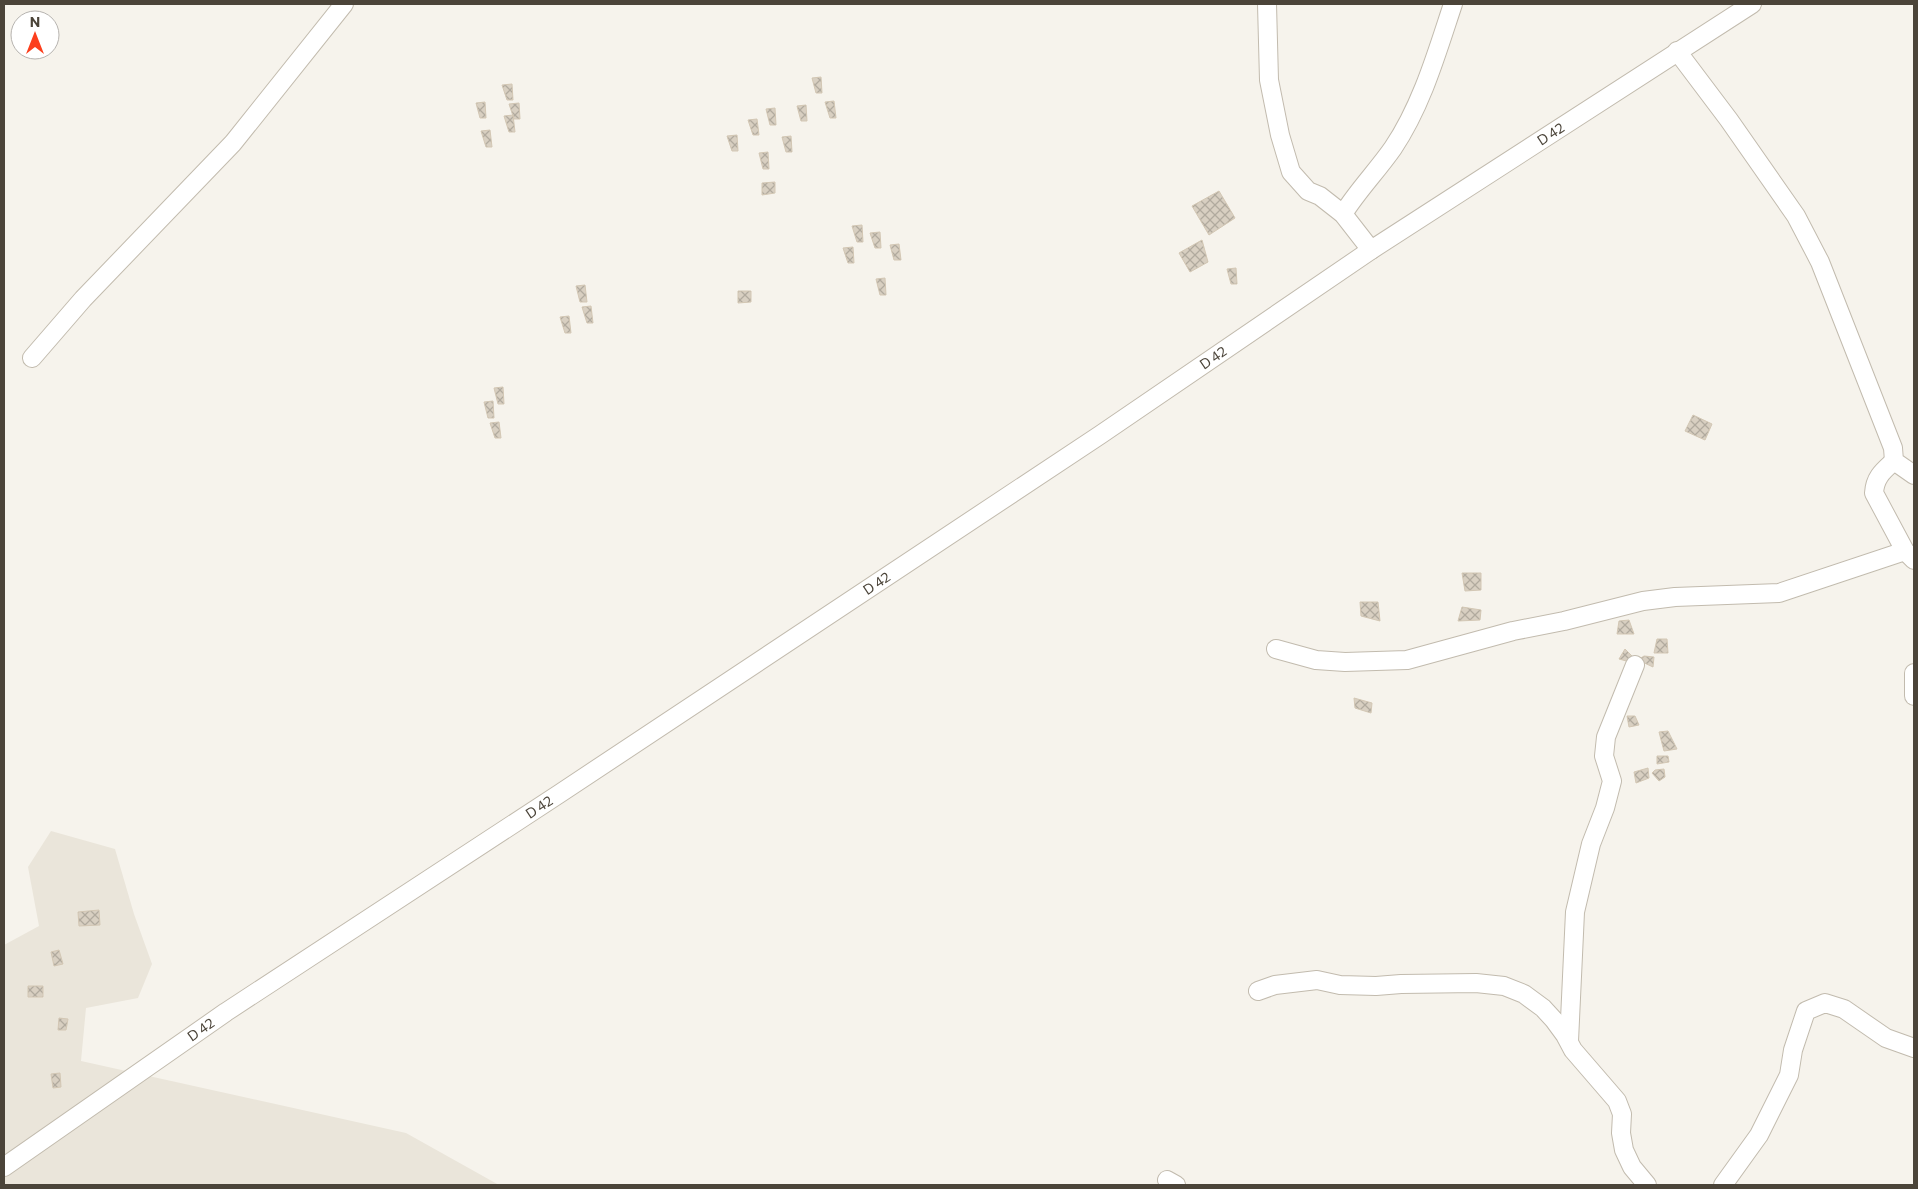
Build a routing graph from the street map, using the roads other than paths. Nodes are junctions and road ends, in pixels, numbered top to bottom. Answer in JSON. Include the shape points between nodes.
{"nodes":[{"id":1,"x":344,"y":4,"type":"edge"},
{"id":2,"x":1267,"y":4,"type":"edge"},
{"id":3,"x":1453,"y":4,"type":"edge"},
{"id":4,"x":1752,"y":4,"type":"edge"},
{"id":5,"x":1677,"y":52,"type":"junction"},
{"id":6,"x":1343,"y":214,"type":"junction"},
{"id":7,"x":1371,"y":250,"type":"junction"},
{"id":8,"x":32,"y":358,"type":"dead end"},
{"id":9,"x":1894,"y":461,"type":"junction"},
{"id":10,"x":1914,"y":475,"type":"edge"},
{"id":11,"x":1909,"y":555,"type":"edge"},
{"id":12,"x":1276,"y":649,"type":"dead end"},
{"id":13,"x":1635,"y":665,"type":"dead end"},
{"id":14,"x":1914,"y":673,"type":"edge"},
{"id":15,"x":1914,"y":696,"type":"edge"},
{"id":16,"x":1258,"y":991,"type":"dead end"},
{"id":17,"x":1569,"y":1041,"type":"junction"},
{"id":18,"x":1914,"y":1048,"type":"edge"},
{"id":19,"x":4,"y":1167,"type":"edge"},
{"id":20,"x":1647,"y":1185,"type":"edge"},
{"id":21,"x":1723,"y":1185,"type":"edge"}],
"edges":[{"from":1,"to":8,"type":"street","via":[[233,143],[83,299]]},
{"from":2,"to":6,"type":"street","via":[[1269,80],[1291,172],[1308,191]]},
{"from":3,"to":6,"type":"street","via":[[1413,114],[1393,148],[1356,192]]},
{"from":4,"to":5,"type":"street","name":"D 42","number":"D 42"},
{"from":5,"to":7,"type":"street","name":"D 42","number":"D 42"},
{"from":5,"to":9,"type":"street","via":[[1796,216],[1820,262],[1893,448]]},
{"from":6,"to":7,"type":"street"},
{"from":7,"to":19,"type":"street","name":"D 42","number":"D 42","via":[[1100,435],[226,1012]]},
{"from":9,"to":10,"type":"street"},
{"from":9,"to":11,"type":"street","via":[[1878,475],[1874,493]]},
{"from":11,"to":12,"type":"street","via":[[1779,593],[1643,601],[1407,660],[1316,660]]},
{"from":13,"to":17,"type":"street","via":[[1606,737],[1604,756],[1612,781],[1591,844],[1576,912]]},
{"from":14,"to":15,"type":"street"},
{"from":16,"to":17,"type":"street","via":[[1275,985],[1317,980],[1340,985],[1476,983],[1504,986],[1524,994],[1543,1008]]},
{"from":17,"to":20,"type":"street","via":[[1617,1101],[1622,1114],[1624,1150],[1632,1167]]},
{"from":18,"to":21,"type":"street","via":[[1886,1038],[1844,1009],[1825,1003],[1806,1010],[1789,1075],[1759,1135]]}]}
